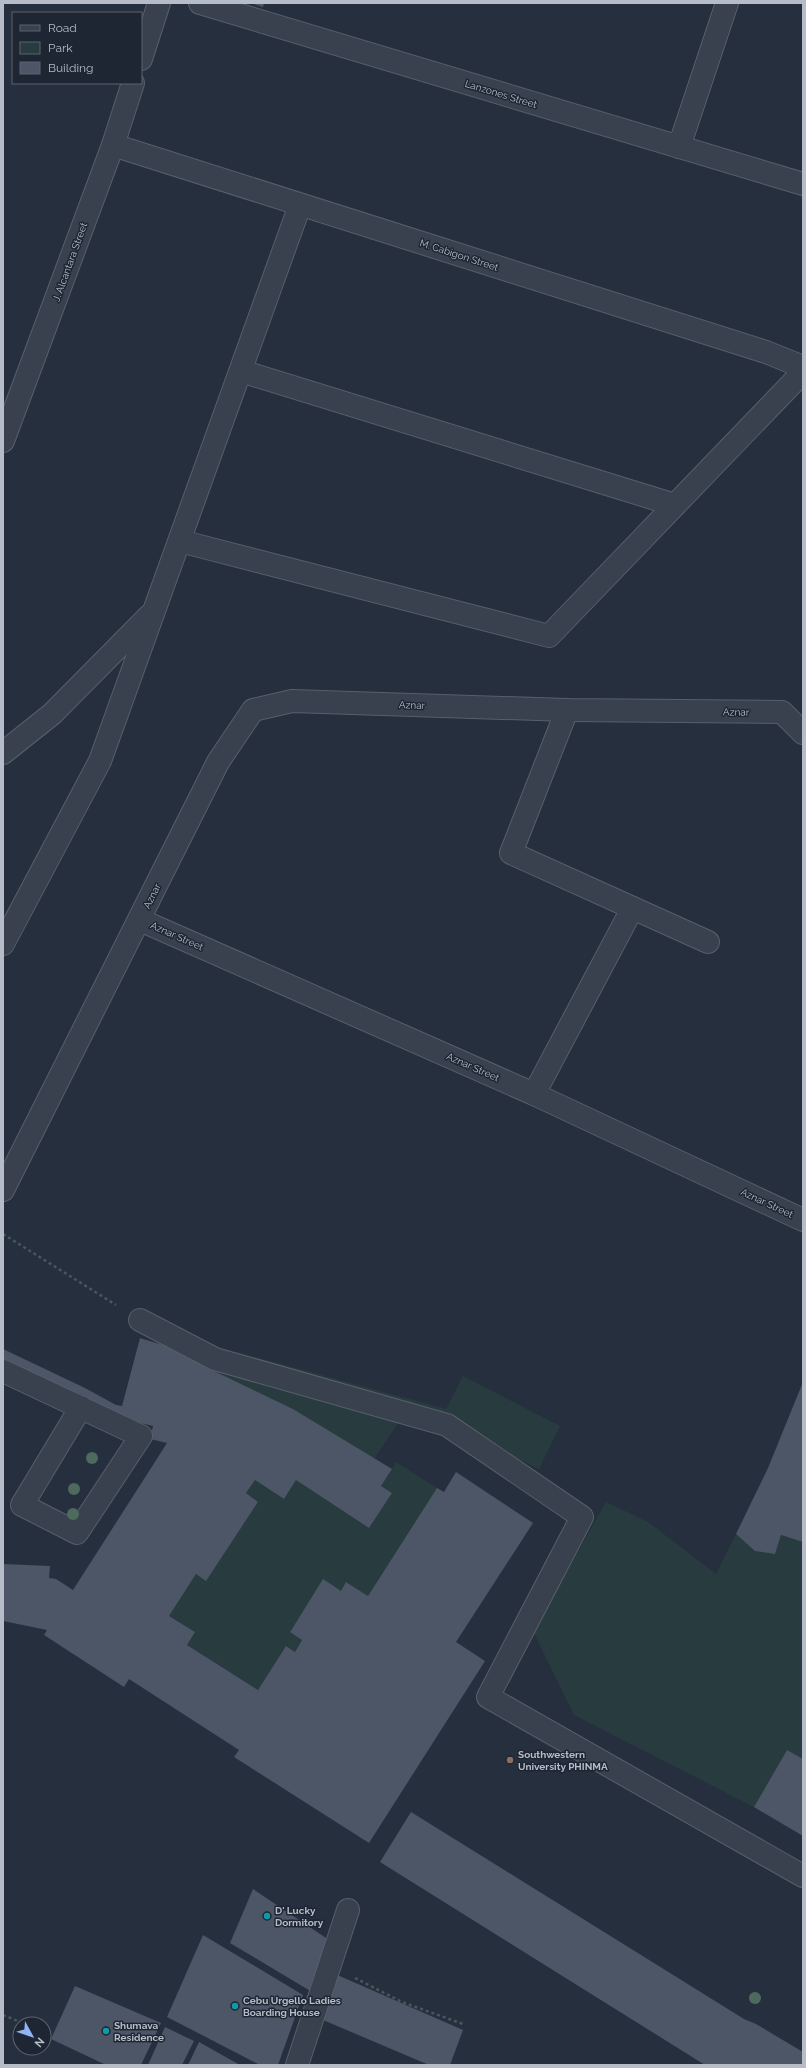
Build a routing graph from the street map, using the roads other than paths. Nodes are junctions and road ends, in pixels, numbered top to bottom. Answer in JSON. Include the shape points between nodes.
{"nodes":[{"id":1,"x":159,"y":3,"type":"edge"},
{"id":2,"x":200,"y":3,"type":"edge"},
{"id":3,"x":727,"y":3,"type":"edge"},
{"id":4,"x":142,"y":56,"type":"edge"},
{"id":5,"x":133,"y":84,"type":"edge"},
{"id":6,"x":113,"y":145,"type":"junction"},
{"id":7,"x":678,"y":148,"type":"junction"},
{"id":8,"x":803,"y":184,"type":"edge"},
{"id":9,"x":300,"y":205,"type":"junction"},
{"id":10,"x":803,"y":367,"type":"edge"},
{"id":11,"x":241,"y":371,"type":"junction"},
{"id":12,"x":803,"y":372,"type":"edge"},
{"id":13,"x":3,"y":441,"type":"edge"},
{"id":14,"x":675,"y":505,"type":"junction"},
{"id":15,"x":180,"y":541,"type":"junction"},
{"id":16,"x":155,"y":609,"type":"junction"},
{"id":17,"x":567,"y":710,"type":"junction"},
{"id":18,"x":803,"y":732,"type":"edge"},
{"id":19,"x":3,"y":753,"type":"edge"},
{"id":20,"x":632,"y":908,"type":"junction"},
{"id":21,"x":140,"y":920,"type":"junction"},
{"id":22,"x":708,"y":942,"type":"dead end"},
{"id":23,"x":3,"y":944,"type":"edge"},
{"id":24,"x":534,"y":1094,"type":"junction"},
{"id":25,"x":3,"y":1190,"type":"edge"},
{"id":26,"x":803,"y":1220,"type":"edge"},
{"id":27,"x":140,"y":1320,"type":"road end"},
{"id":28,"x":3,"y":1371,"type":"edge"},
{"id":29,"x":81,"y":1407,"type":"junction"},
{"id":30,"x":803,"y":1876,"type":"edge"},
{"id":31,"x":348,"y":1910,"type":"dead end"},
{"id":32,"x":298,"y":2065,"type":"edge"}],
"edges":[{"from":1,"to":4,"type":"street"},
{"from":2,"to":7,"type":"street","name":"Lanzones Street"},
{"from":3,"to":7,"type":"street"},
{"from":5,"to":6,"type":"street","name":"J. Alcantara Street"},
{"from":6,"to":9,"type":"street","name":"M. Cabigon Street"},
{"from":6,"to":13,"type":"street","name":"J. Alcantara Street"},
{"from":7,"to":8,"type":"street","name":"Lanzones Street"},
{"from":9,"to":10,"type":"street","name":"M. Cabigon Street","via":[[766,352]]},
{"from":9,"to":11,"type":"street"},
{"from":11,"to":14,"type":"street"},
{"from":11,"to":15,"type":"street"},
{"from":12,"to":14,"type":"street"},
{"from":14,"to":15,"type":"street","via":[[549,636]]},
{"from":15,"to":16,"type":"street"},
{"from":16,"to":19,"type":"street","via":[[52,714]]},
{"from":16,"to":23,"type":"street","via":[[100,761]]},
{"from":17,"to":18,"type":"street","name":"Aznar","via":[[782,712]]},
{"from":17,"to":20,"type":"street","via":[[511,853]]},
{"from":17,"to":21,"type":"street","name":"Aznar","via":[[292,702],[253,710],[218,762]]},
{"from":20,"to":22,"type":"street"},
{"from":20,"to":24,"type":"street"},
{"from":21,"to":24,"type":"street","name":"Aznar Street"},
{"from":21,"to":25,"type":"street","name":"Aznar"},
{"from":24,"to":26,"type":"street","name":"Aznar Street"},
{"from":27,"to":30,"type":"street","via":[[215,1358],[446,1425],[582,1517],[488,1697]]},
{"from":28,"to":29,"type":"street"},
{"from":29,"to":29,"type":"street","via":[[22,1506],[77,1534],[141,1436]]},
{"from":31,"to":32,"type":"street"}]}
